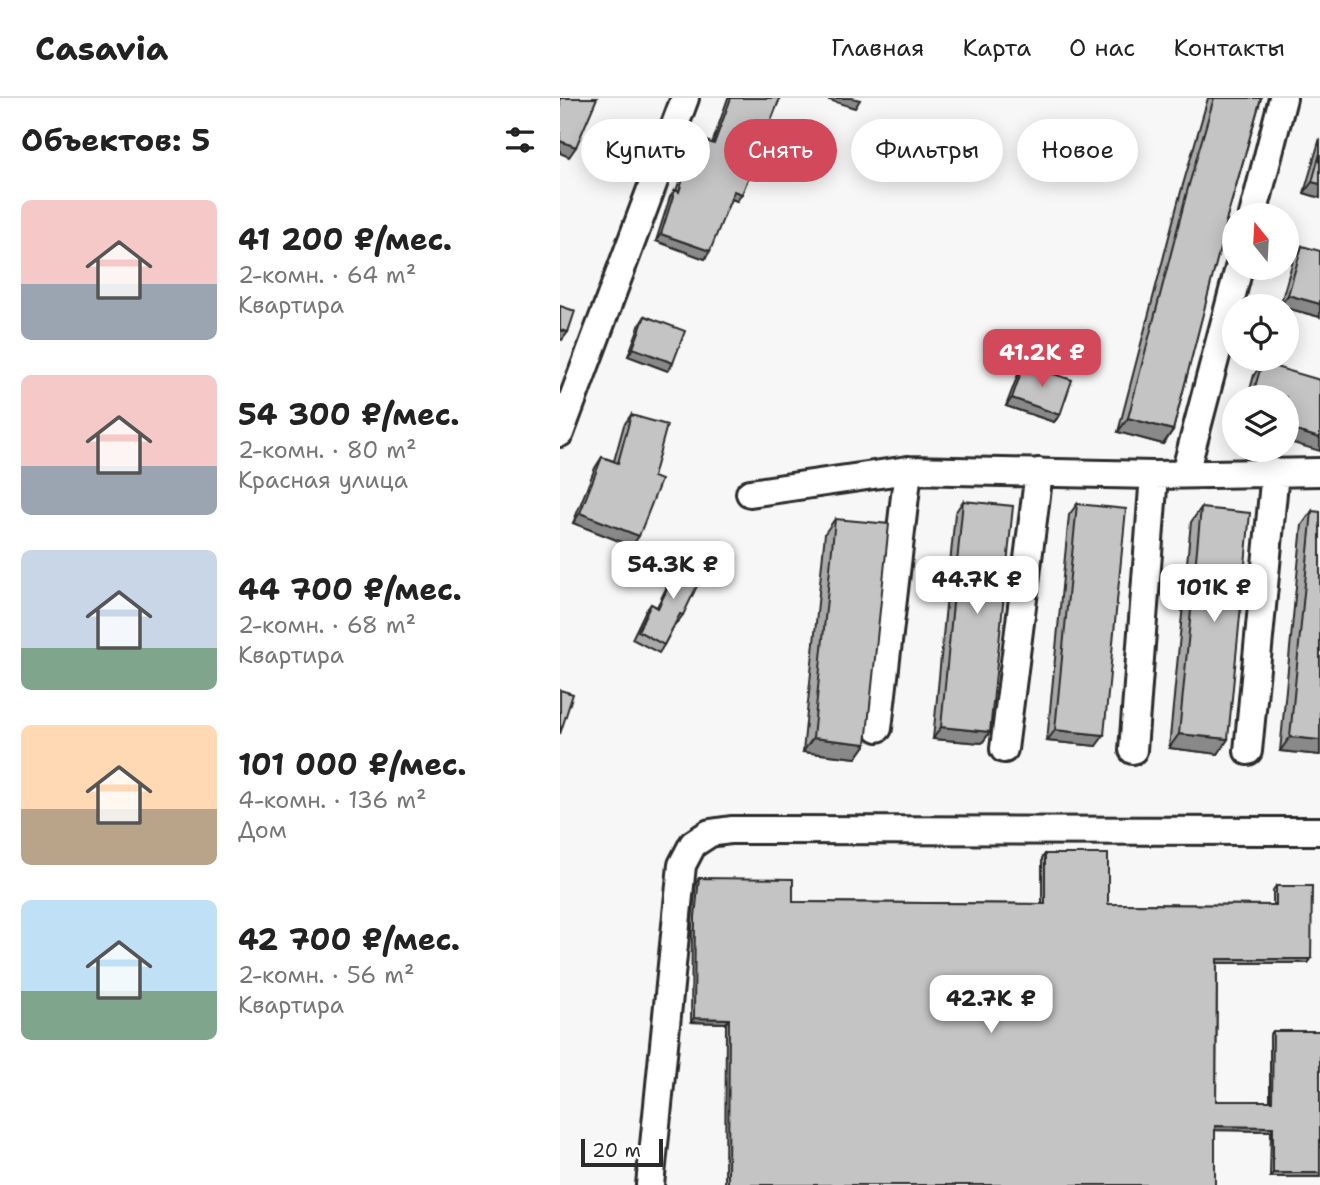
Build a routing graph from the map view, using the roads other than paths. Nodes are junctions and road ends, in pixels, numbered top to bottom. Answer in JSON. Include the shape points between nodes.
{"nodes":[{"id":1,"x":685,"y":98,"type":"edge"},
{"id":2,"x":1283,"y":98,"type":"edge"},
{"id":3,"x":1255,"y":203,"type":"edge"},
{"id":4,"x":1236,"y":280,"type":"edge"},
{"id":5,"x":560,"y":433,"type":"edge"},
{"id":6,"x":908,"y":470,"type":"junction"},
{"id":7,"x":1039,"y":472,"type":"junction"},
{"id":8,"x":1275,"y":472,"type":"junction"},
{"id":9,"x":1320,"y":472,"type":"edge"},
{"id":10,"x":1185,"y":473,"type":"junction"},
{"id":11,"x":1154,"y":475,"type":"junction"},
{"id":12,"x":750,"y":493,"type":"dead end"},
{"id":13,"x":878,"y":728,"type":"dead end"},
{"id":14,"x":1004,"y":749,"type":"dead end"},
{"id":15,"x":1133,"y":750,"type":"dead end"},
{"id":16,"x":1248,"y":751,"type":"dead end"},
{"id":17,"x":1320,"y":831,"type":"edge"},
{"id":18,"x":650,"y":1185,"type":"edge"}],
"edges":[{"from":1,"to":5,"type":"street"},
{"from":2,"to":3,"type":"street"},
{"from":4,"to":10,"type":"street"},
{"from":6,"to":7,"type":"street"},
{"from":6,"to":12,"type":"street"},
{"from":6,"to":13,"type":"street"},
{"from":7,"to":11,"type":"street"},
{"from":7,"to":14,"type":"street"},
{"from":8,"to":9,"type":"street"},
{"from":8,"to":10,"type":"street"},
{"from":8,"to":16,"type":"street"},
{"from":10,"to":11,"type":"street"},
{"from":11,"to":15,"type":"street"},
{"from":17,"to":18,"type":"street","via":[[710,833],[693,844],[682,865]]}]}
